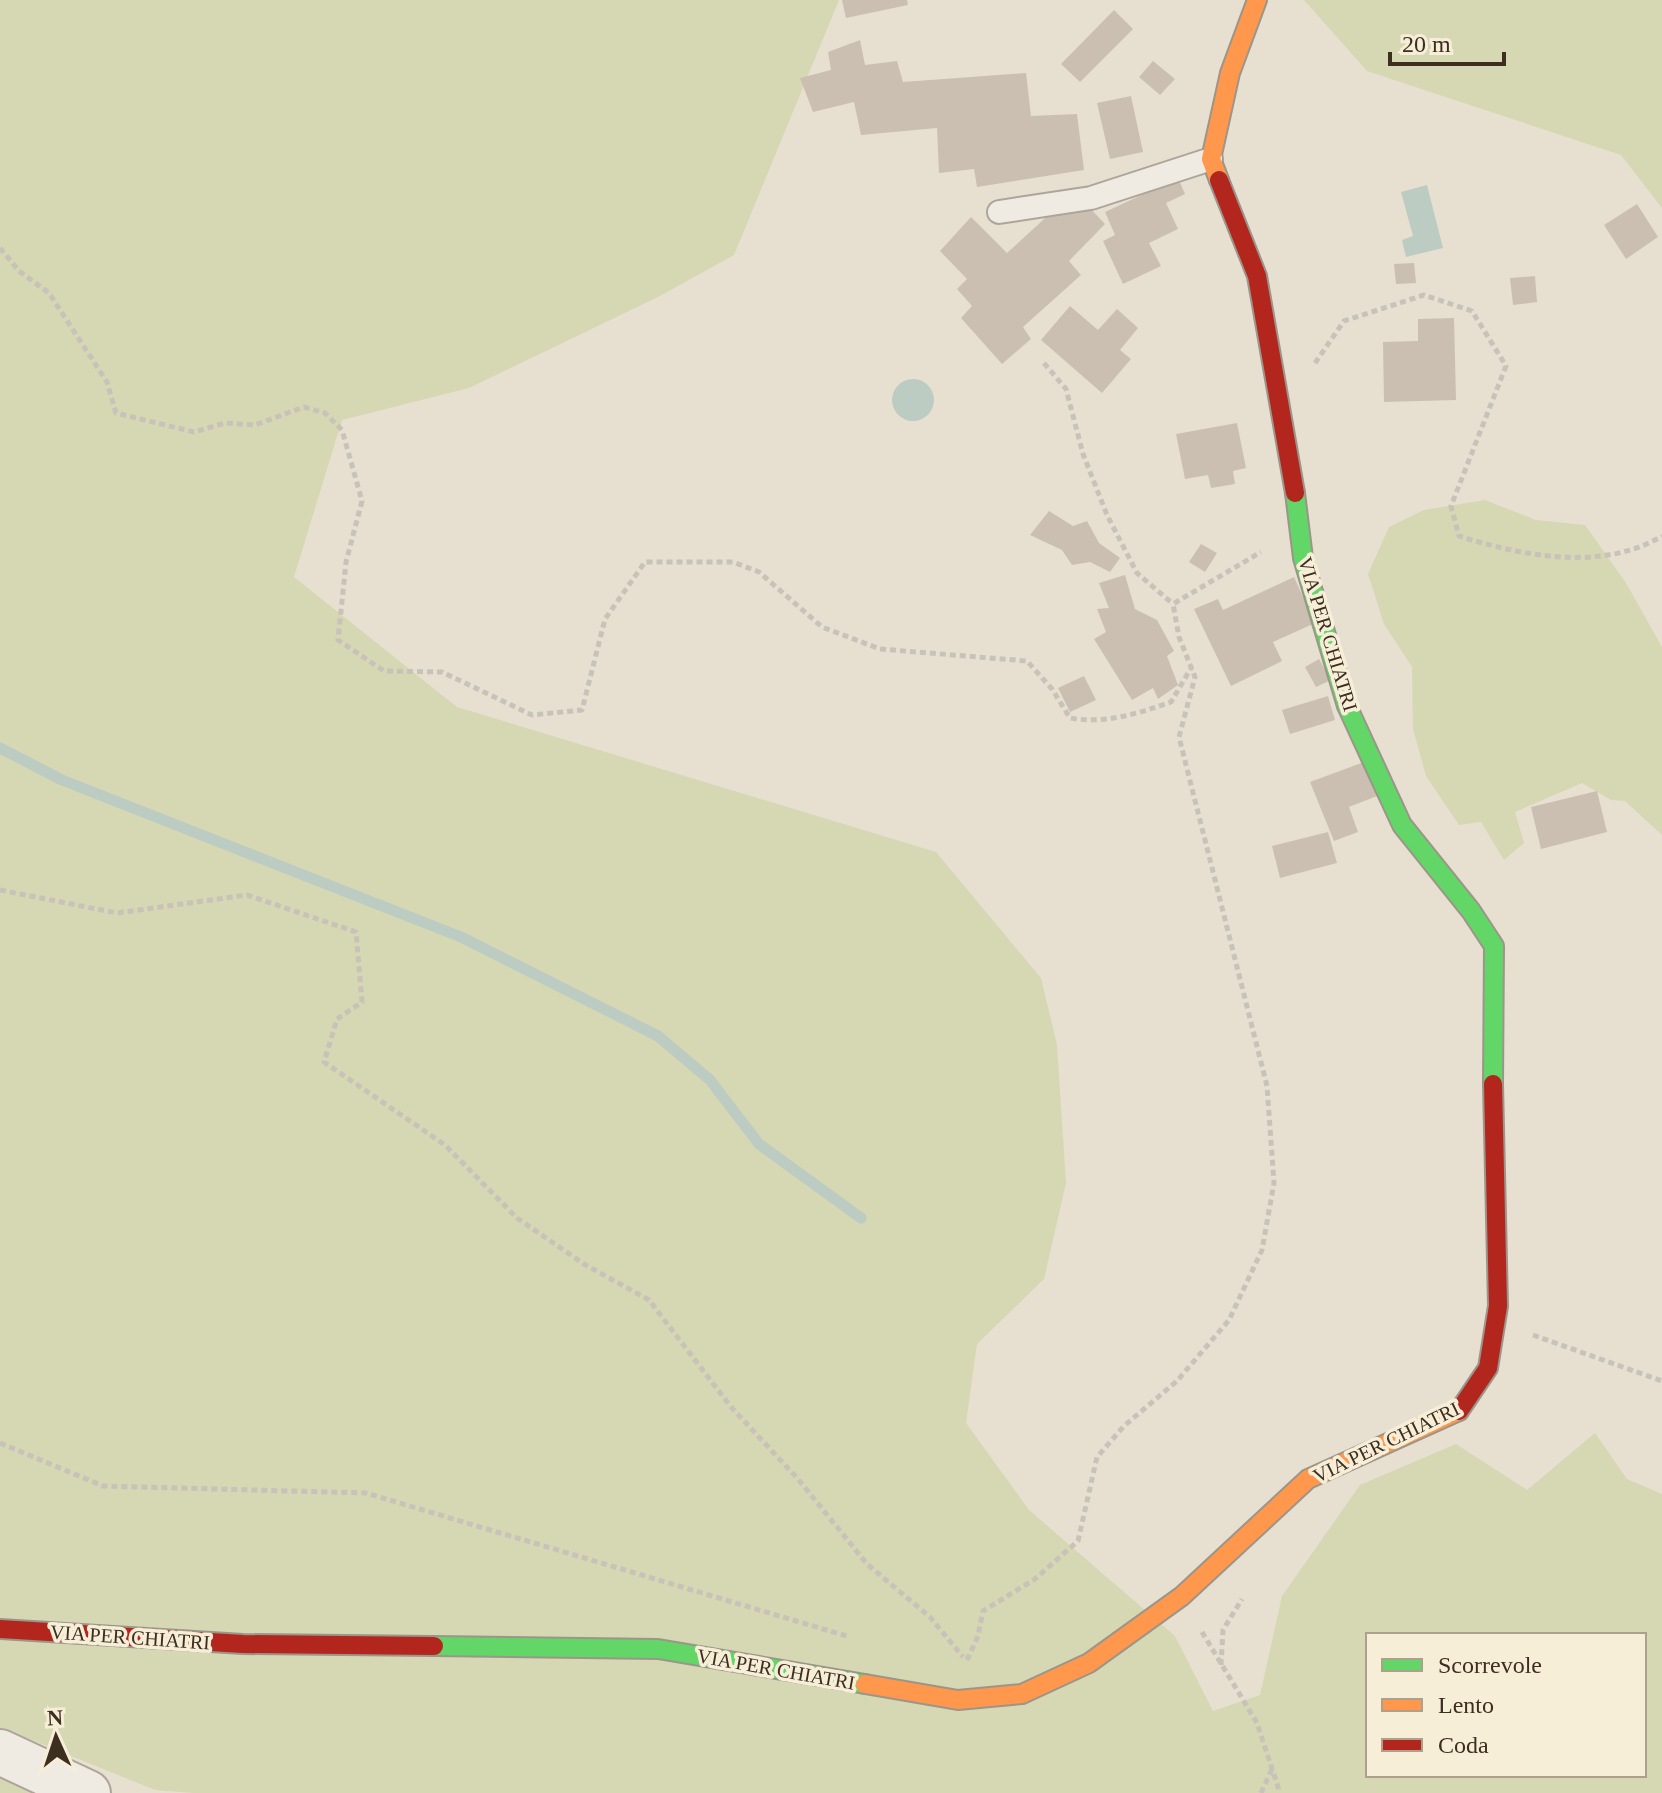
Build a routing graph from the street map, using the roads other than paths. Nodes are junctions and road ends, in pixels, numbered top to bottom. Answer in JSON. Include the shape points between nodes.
{"nodes":[{"id":1,"x":1257,"y":0,"type":"edge"},
{"id":2,"x":1211,"y":159,"type":"junction"},
{"id":3,"x":999,"y":212,"type":"dead end"},
{"id":4,"x":0,"y":1629,"type":"edge"},
{"id":5,"x":0,"y":1752,"type":"edge"},
{"id":6,"x":88,"y":1793,"type":"edge"}],
"edges":[{"from":1,"to":2,"type":"street","via":[[1230,73]]},
{"from":2,"to":3,"type":"lane","via":[[1091,198]]},
{"from":2,"to":4,"type":"street","name":"VIA PER CHIATRI","via":[[1257,276],[1303,558],[1347,706],[1402,825],[1494,946],[1498,1306],[1488,1368],[1463,1409],[1308,1479],[1182,1596],[1089,1663],[1022,1694],[958,1700],[658,1649],[243,1644]]},
{"from":5,"to":6,"type":"street"}]}
